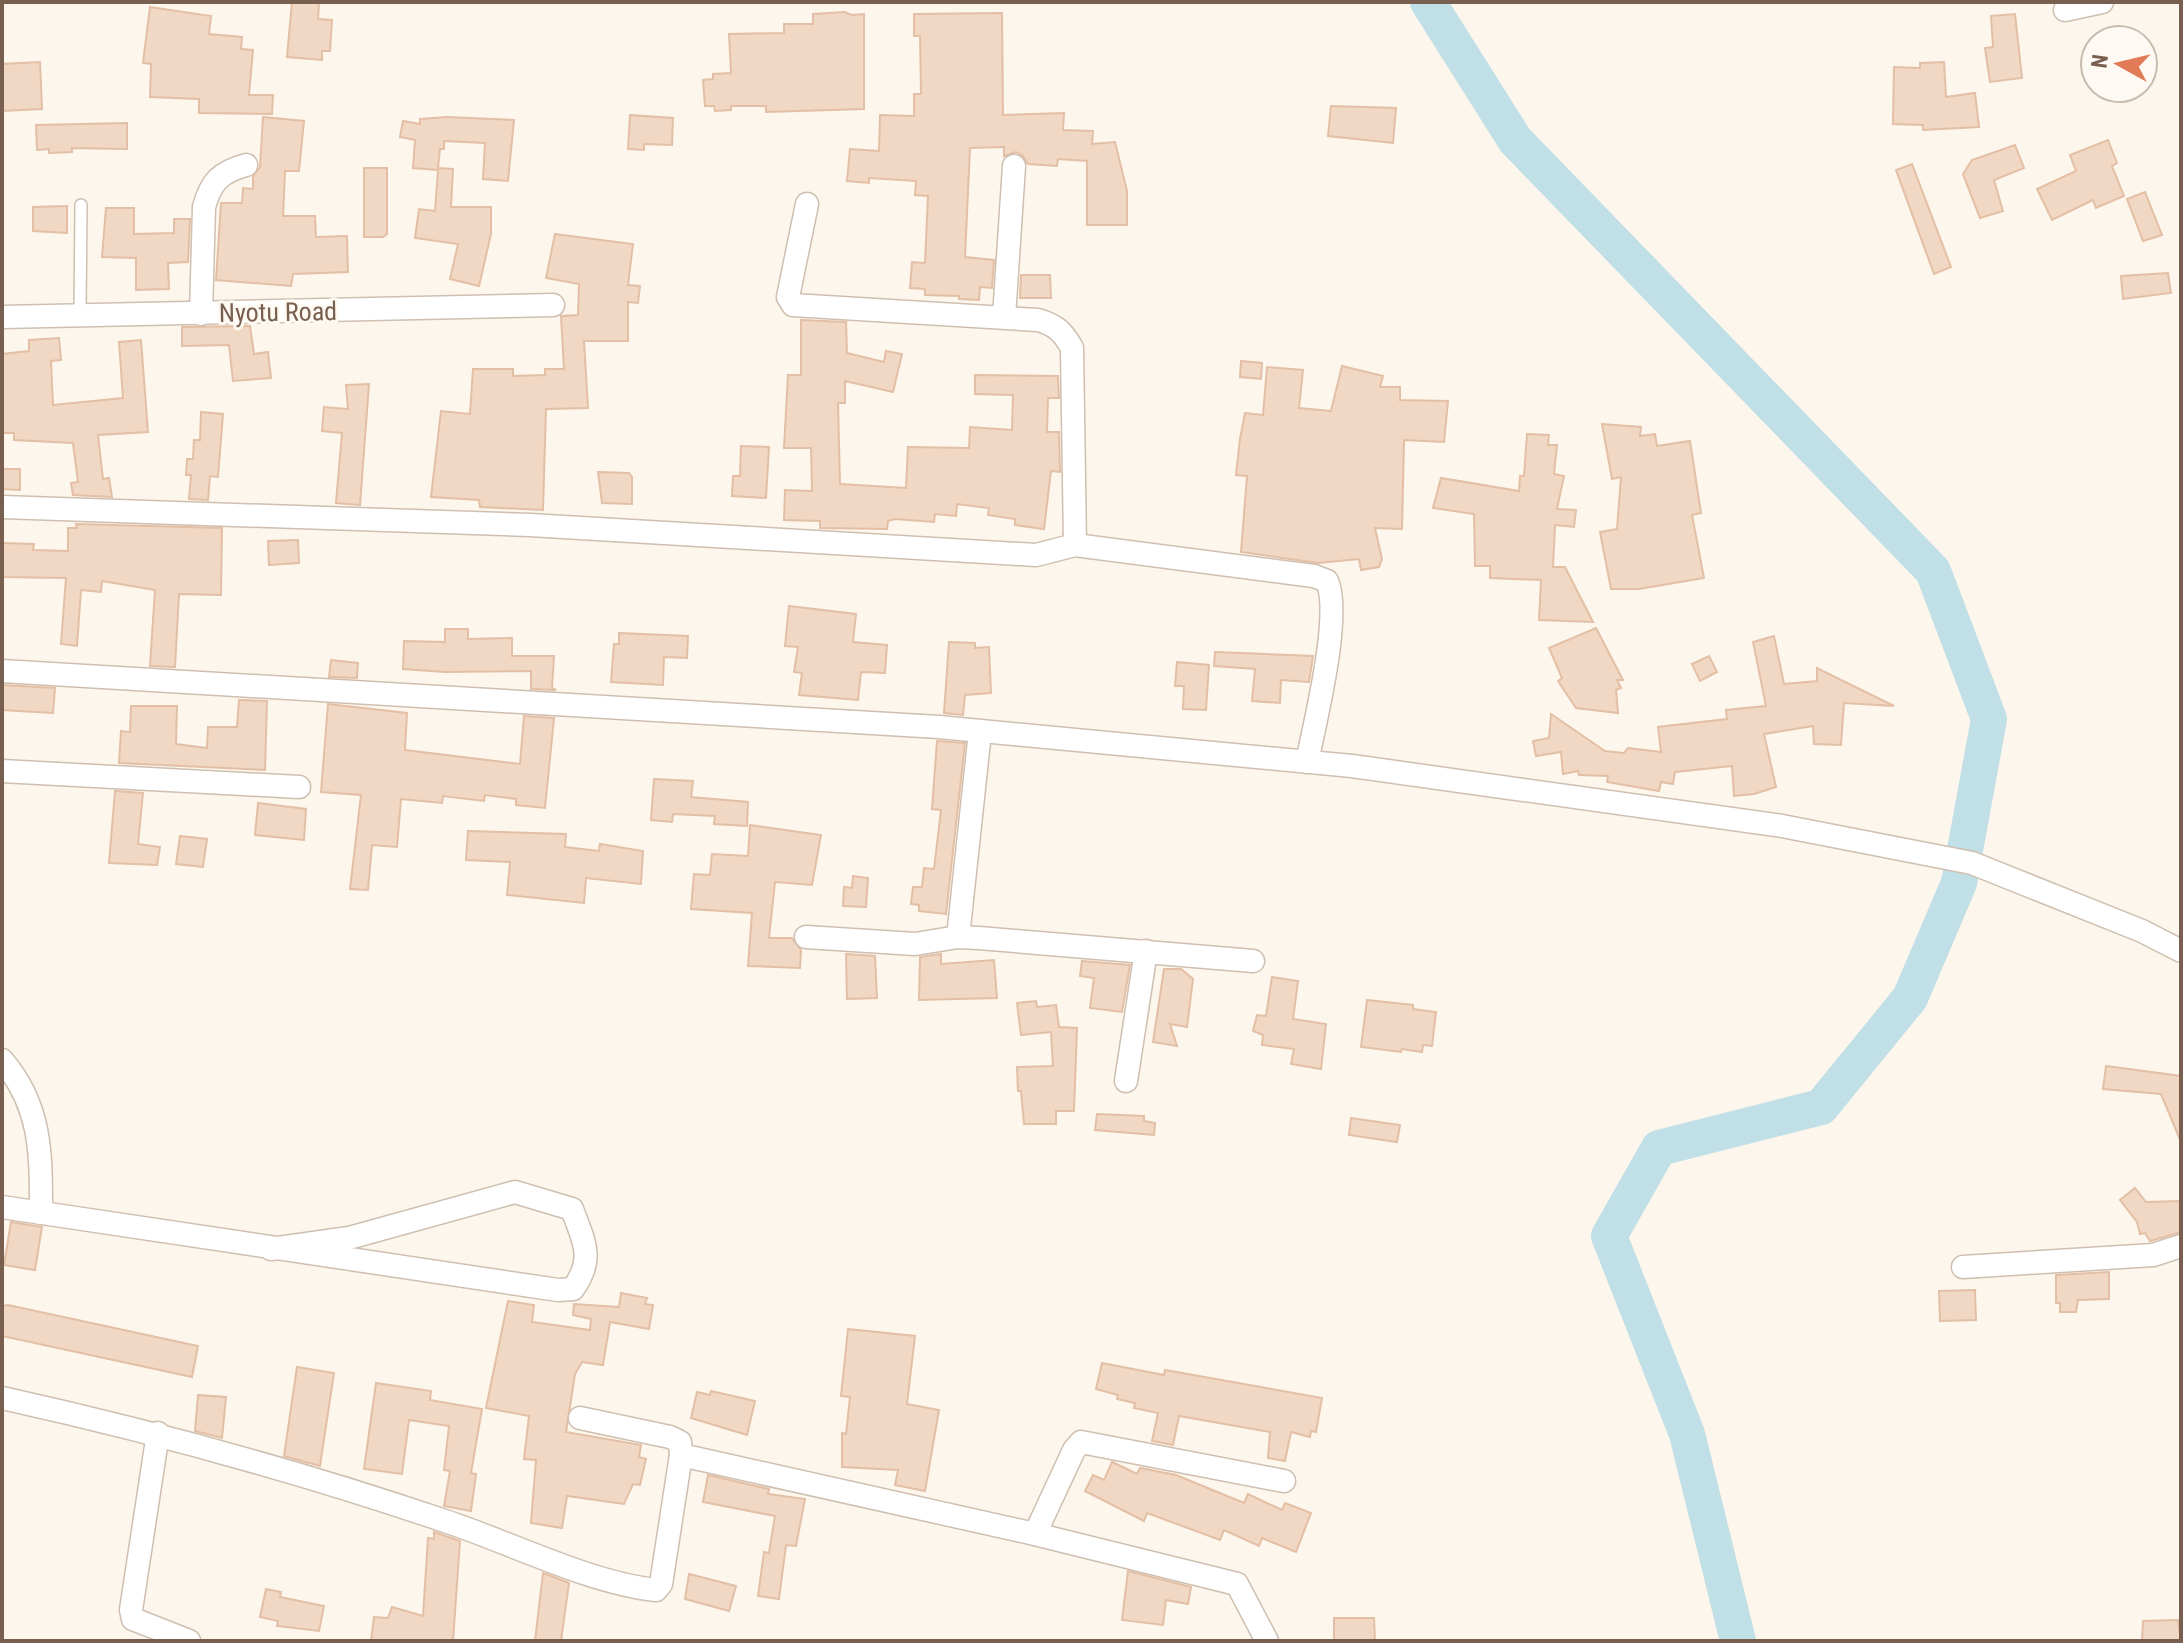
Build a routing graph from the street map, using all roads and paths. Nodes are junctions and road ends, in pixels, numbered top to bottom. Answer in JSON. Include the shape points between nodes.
{"nodes":[{"id":1,"x":2102,"y":2,"type":"edge"},
{"id":2,"x":2065,"y":10,"type":"dead end"},
{"id":3,"x":246,"y":165,"type":"dead end"},
{"id":4,"x":1014,"y":166,"type":"dead end"},
{"id":5,"x":807,"y":204,"type":"dead end"},
{"id":6,"x":81,"y":205,"type":"dead end"},
{"id":7,"x":553,"y":305,"type":"dead end"},
{"id":8,"x":80,"y":313,"type":"junction"},
{"id":9,"x":201,"y":314,"type":"junction"},
{"id":10,"x":2,"y":317,"type":"edge"},
{"id":11,"x":1004,"y":317,"type":"junction"},
{"id":12,"x":2,"y":507,"type":"edge"},
{"id":13,"x":1075,"y":545,"type":"junction"},
{"id":14,"x":2,"y":671,"type":"edge"},
{"id":15,"x":980,"y":732,"type":"junction"},
{"id":16,"x":1307,"y":762,"type":"junction"},
{"id":17,"x":2,"y":771,"type":"edge"},
{"id":18,"x":299,"y":787,"type":"dead end"},
{"id":19,"x":806,"y":937,"type":"dead end"},
{"id":20,"x":958,"y":937,"type":"junction"},
{"id":21,"x":1146,"y":951,"type":"junction"},
{"id":22,"x":2181,"y":951,"type":"edge"},
{"id":23,"x":1253,"y":961,"type":"dead end"},
{"id":24,"x":2,"y":1060,"type":"edge"},
{"id":25,"x":1126,"y":1081,"type":"dead end"},
{"id":26,"x":2,"y":1207,"type":"edge"},
{"id":27,"x":41,"y":1213,"type":"junction"},
{"id":28,"x":2181,"y":1246,"type":"edge"},
{"id":29,"x":271,"y":1249,"type":"junction"},
{"id":30,"x":1963,"y":1267,"type":"dead end"},
{"id":31,"x":2,"y":1398,"type":"edge"},
{"id":32,"x":580,"y":1418,"type":"dead end"},
{"id":33,"x":158,"y":1433,"type":"junction"},
{"id":34,"x":681,"y":1455,"type":"junction"},
{"id":35,"x":1284,"y":1481,"type":"dead end"},
{"id":36,"x":1035,"y":1534,"type":"junction"},
{"id":37,"x":189,"y":1641,"type":"edge"},
{"id":38,"x":1267,"y":1641,"type":"edge"}],
"edges":[{"from":1,"to":2,"type":"street"},
{"from":3,"to":9,"type":"street","via":[[216,177],[208,192]]},
{"from":4,"to":11,"type":"street"},
{"from":5,"to":11,"type":"street","via":[[788,297],[793,305]]},
{"from":6,"to":8,"type":"lane"},
{"from":7,"to":9,"type":"street","name":"Nyotu Road"},
{"from":8,"to":9,"type":"street","name":"Nyotu Road"},
{"from":8,"to":10,"type":"street","name":"Nyotu Road"},
{"from":11,"to":13,"type":"street","via":[[1053,324],[1072,348]]},
{"from":12,"to":13,"type":"street","via":[[530,525],[1036,555]]},
{"from":13,"to":16,"type":"street","via":[[1327,581],[1332,592],[1328,650]]},
{"from":14,"to":15,"type":"street"},
{"from":15,"to":16,"type":"street"},
{"from":15,"to":20,"type":"street"},
{"from":16,"to":22,"type":"street","via":[[1782,826],[1972,863]]},
{"from":17,"to":18,"type":"street"},
{"from":19,"to":20,"type":"street","via":[[915,944]]},
{"from":20,"to":21,"type":"street"},
{"from":21,"to":23,"type":"street"},
{"from":21,"to":25,"type":"street"},
{"from":24,"to":27,"type":"street","via":[[34,1112],[41,1146]]},
{"from":26,"to":27,"type":"street"},
{"from":27,"to":29,"type":"street"},
{"from":28,"to":30,"type":"street","via":[[2153,1255]]},
{"from":29,"to":29,"type":"street","via":[[349,1238],[515,1192],[572,1209],[587,1249],[586,1271],[573,1289],[558,1290]]},
{"from":31,"to":33,"type":"street"},
{"from":32,"to":34,"type":"street","via":[[670,1437],[680,1442]]},
{"from":33,"to":34,"type":"street","via":[[656,1590]]},
{"from":33,"to":37,"type":"street","via":[[131,1610],[142,1625]]},
{"from":34,"to":36,"type":"street"},
{"from":35,"to":36,"type":"street","via":[[1081,1442]]},
{"from":36,"to":38,"type":"street","via":[[1237,1584]]}]}
